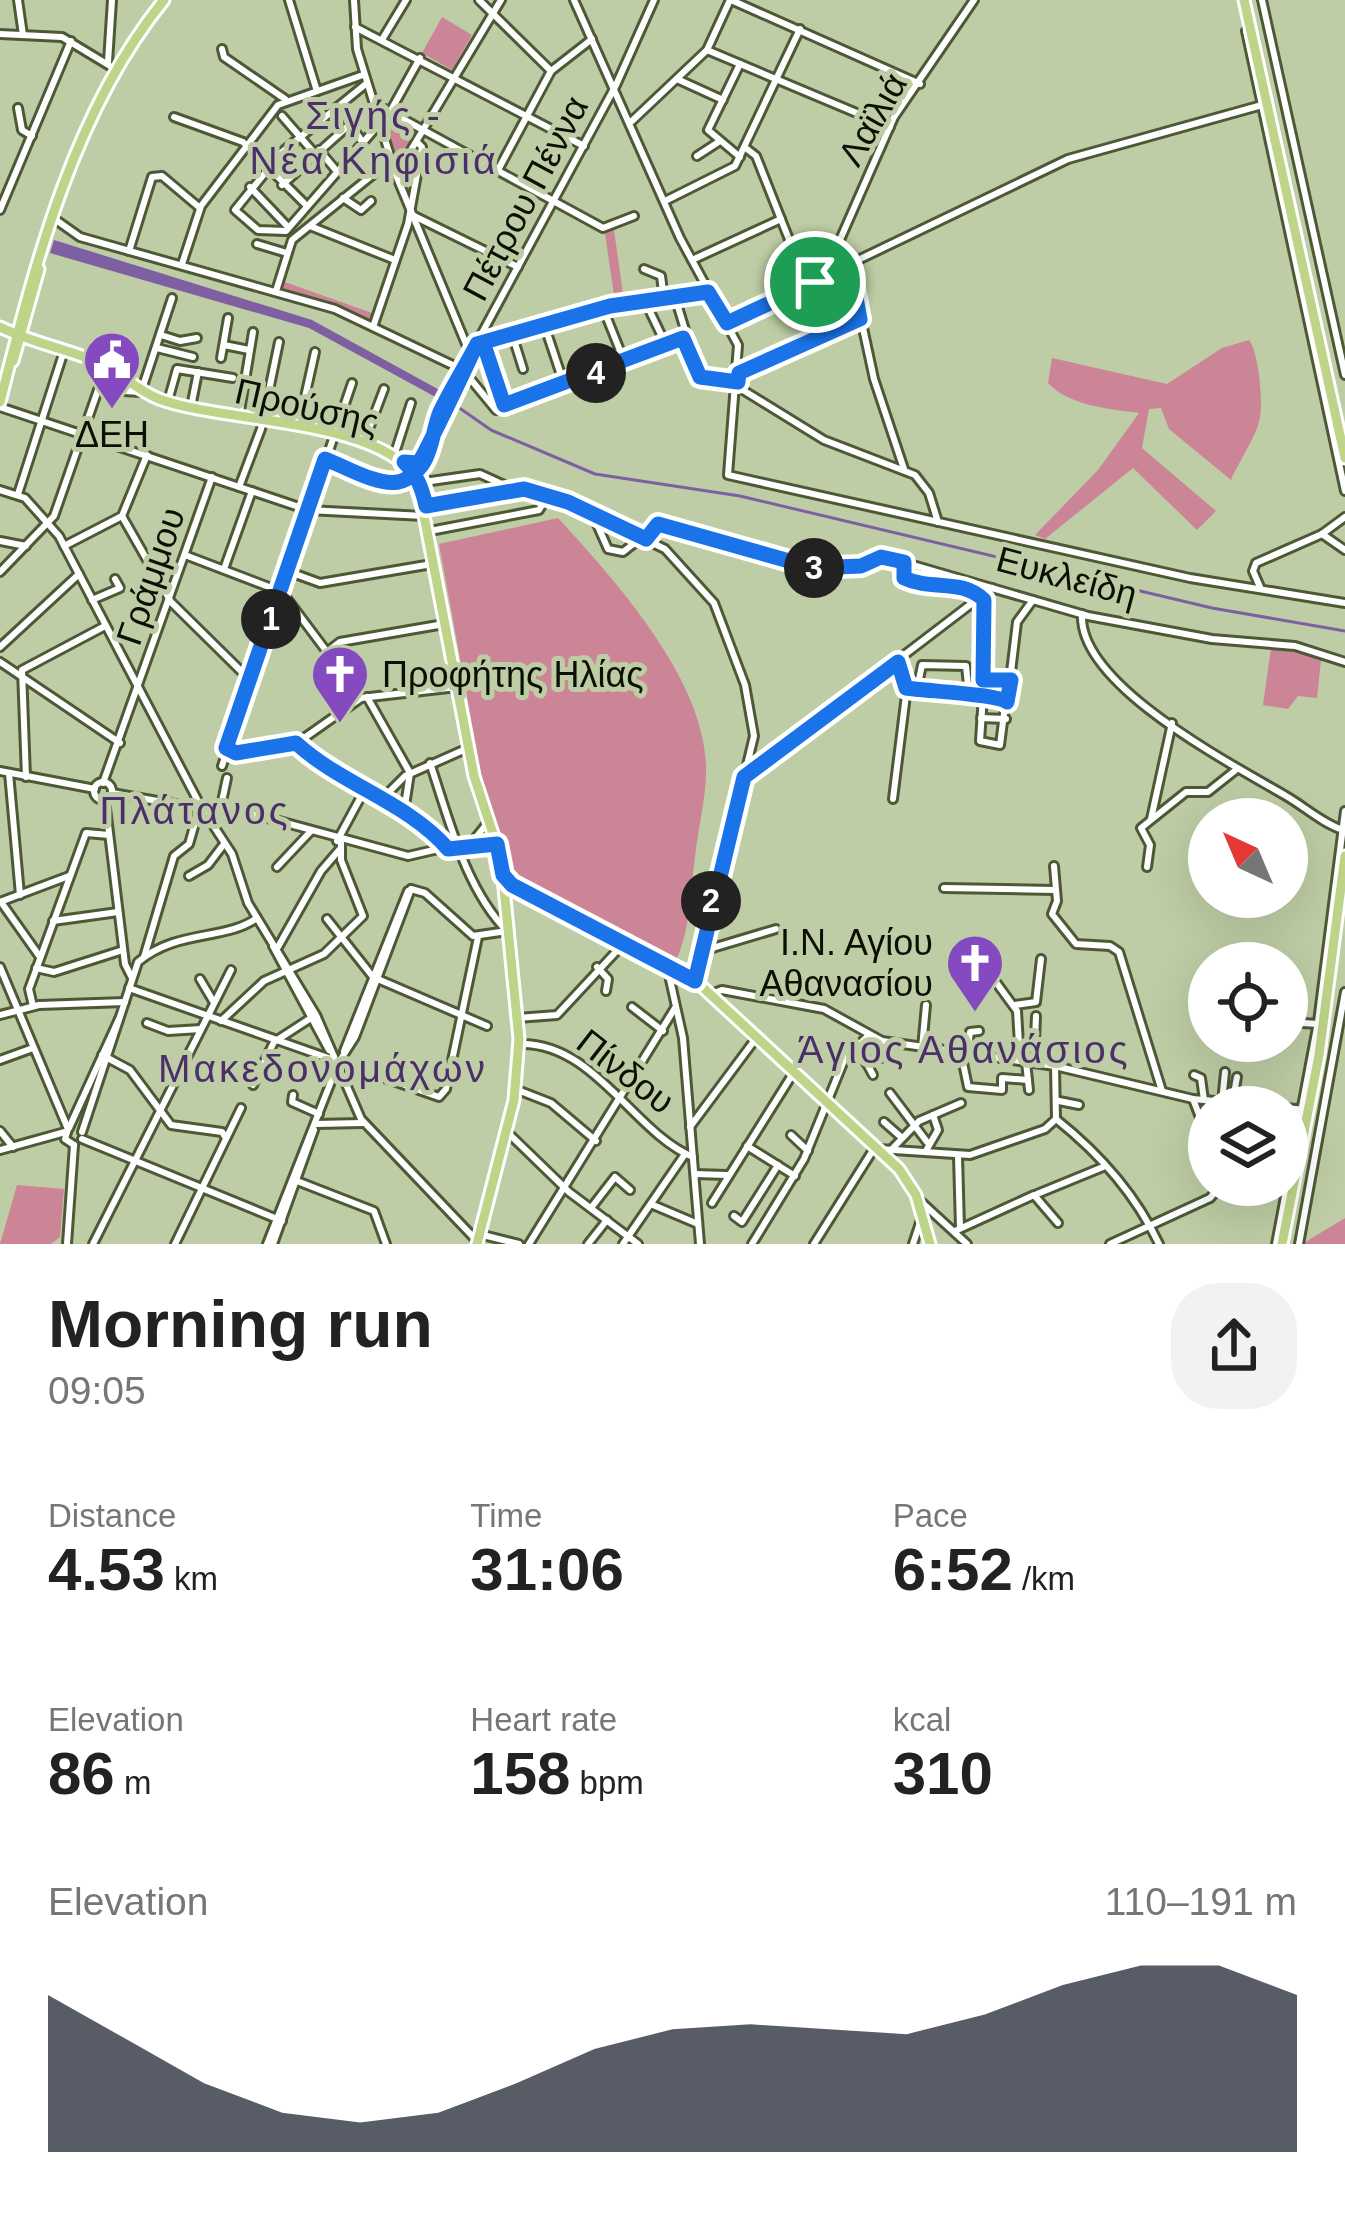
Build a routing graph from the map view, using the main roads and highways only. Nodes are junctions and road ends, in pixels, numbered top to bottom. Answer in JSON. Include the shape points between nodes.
{"nodes":[{"id":1,"x":164,"y":0,"type":"edge"},
{"id":2,"x":1244,"y":3,"type":"edge"},
{"id":3,"x":12,"y":328,"type":"edge"},
{"id":4,"x":0,"y":404,"type":"edge"},
{"id":5,"x":1345,"y":458,"type":"edge"},
{"id":6,"x":1345,"y":856,"type":"edge"},
{"id":7,"x":502,"y":872,"type":"junction"},
{"id":8,"x":504,"y":895,"type":"junction"},
{"id":9,"x":531,"y":897,"type":"junction"},
{"id":10,"x":478,"y":1240,"type":"edge"},
{"id":11,"x":931,"y":1244,"type":"edge"},
{"id":12,"x":1279,"y":1244,"type":"edge"}],
"edges":[{"from":1,"to":3,"type":"main road","via":[[112,66]]},
{"from":2,"to":5,"type":"main road"},
{"from":3,"to":4,"type":"main road"},
{"from":3,"to":7,"type":"main road","name":"Προύσης","via":[[168,401],[333,435],[399,459],[414,473],[468,748]]},
{"from":6,"to":12,"type":"main road","via":[[1318,1054]]},
{"from":7,"to":8,"type":"main road","name":"Προύσης"},
{"from":7,"to":9,"type":"main road"},
{"from":8,"to":9,"type":"main road"},
{"from":8,"to":10,"type":"main road","name":"Προύσης","via":[[519,1044]]},
{"from":9,"to":11,"type":"main road","via":[[711,994],[877,1148],[917,1198]]}]}
